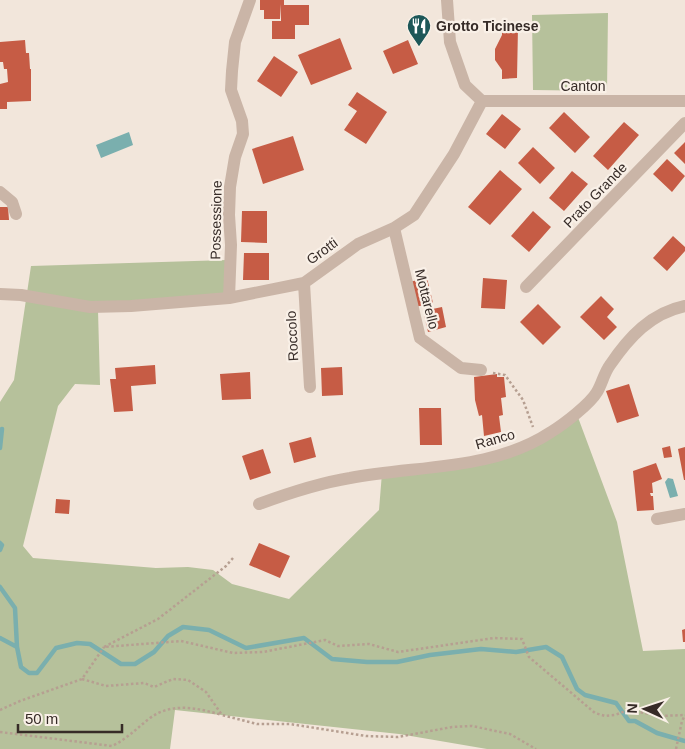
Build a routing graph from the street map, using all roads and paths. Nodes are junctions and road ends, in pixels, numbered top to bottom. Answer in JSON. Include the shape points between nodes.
{"nodes":[{"id":1,"x":250,"y":0,"type":"edge"},
{"id":2,"x":447,"y":0,"type":"edge"},
{"id":3,"x":482,"y":101,"type":"junction"},
{"id":4,"x":685,"y":101,"type":"edge"},
{"id":5,"x":685,"y":123,"type":"edge"},
{"id":6,"x":0,"y":192,"type":"edge"},
{"id":7,"x":16,"y":214,"type":"dead end"},
{"id":8,"x":394,"y":228,"type":"junction"},
{"id":9,"x":304,"y":283,"type":"junction"},
{"id":10,"x":526,"y":287,"type":"dead end"},
{"id":11,"x":0,"y":294,"type":"edge"},
{"id":12,"x":229,"y":298,"type":"junction"},
{"id":13,"x":685,"y":306,"type":"edge"},
{"id":14,"x":481,"y":370,"type":"joint"},
{"id":15,"x":310,"y":387,"type":"dead end"},
{"id":16,"x":535,"y":441,"type":"junction"},
{"id":17,"x":259,"y":504,"type":"dead end"},
{"id":18,"x":685,"y":514,"type":"edge"},
{"id":19,"x":657,"y":519,"type":"dead end"},
{"id":20,"x":233,"y":558,"type":"dead end"},
{"id":21,"x":103,"y":648,"type":"junction"},
{"id":22,"x":82,"y":679,"type":"junction"},
{"id":23,"x":0,"y":710,"type":"edge"},
{"id":24,"x":222,"y":715,"type":"junction"},
{"id":25,"x":685,"y":715,"type":"edge"},
{"id":26,"x":0,"y":732,"type":"edge"},
{"id":27,"x":536,"y":749,"type":"edge"},
{"id":28,"x":676,"y":749,"type":"edge"}],
"edges":[{"from":1,"to":12,"type":"street","name":"Possessione","via":[[235,42],[232,70],[231,90],[243,134],[230,188]]},
{"from":2,"to":3,"type":"street","via":[[450,42],[464,85]]},
{"from":3,"to":4,"type":"street","name":"Canton"},
{"from":3,"to":8,"type":"street","name":"Grotti","via":[[454,154],[414,215]]},
{"from":5,"to":10,"type":"street","name":"Prato Grande"},
{"from":6,"to":7,"type":"street","via":[[12,202]]},
{"from":8,"to":9,"type":"street","name":"Grotti","via":[[358,244]]},
{"from":8,"to":14,"type":"street","name":"Mottarello","via":[[420,338],[461,368]]},
{"from":9,"to":12,"type":"street","name":"Grotti"},
{"from":9,"to":15,"type":"street","name":"Roccolo"},
{"from":11,"to":12,"type":"street","name":"Grotti","via":[[90,307]]},
{"from":13,"to":16,"type":"street","name":"Ranco","via":[[656,316],[638,329],[609,366],[597,394],[552,432]]},
{"from":14,"to":16,"type":"path","via":[[505,375],[523,400],[533,424]]},
{"from":16,"to":17,"type":"street","name":"Ranco","via":[[488,458],[351,477]]},
{"from":18,"to":19,"type":"street"},
{"from":20,"to":21,"type":"path","via":[[158,619]]},
{"from":21,"to":22,"type":"path"},
{"from":21,"to":25,"type":"path","via":[[181,641],[233,653],[304,646],[324,640],[338,646],[369,644],[398,652],[494,638],[522,639],[529,657],[588,708],[605,716],[615,716],[628,710],[661,716]]},
{"from":22,"to":23,"type":"path"},
{"from":22,"to":24,"type":"path","via":[[106,686],[144,683],[154,686],[173,679],[188,680],[206,692]]},
{"from":24,"to":26,"type":"path","via":[[192,706],[166,710],[112,746]]},
{"from":24,"to":27,"type":"path","via":[[257,724],[290,724],[366,736],[398,736],[452,726],[472,726],[510,734]]},
{"from":25,"to":28,"type":"path"}]}
